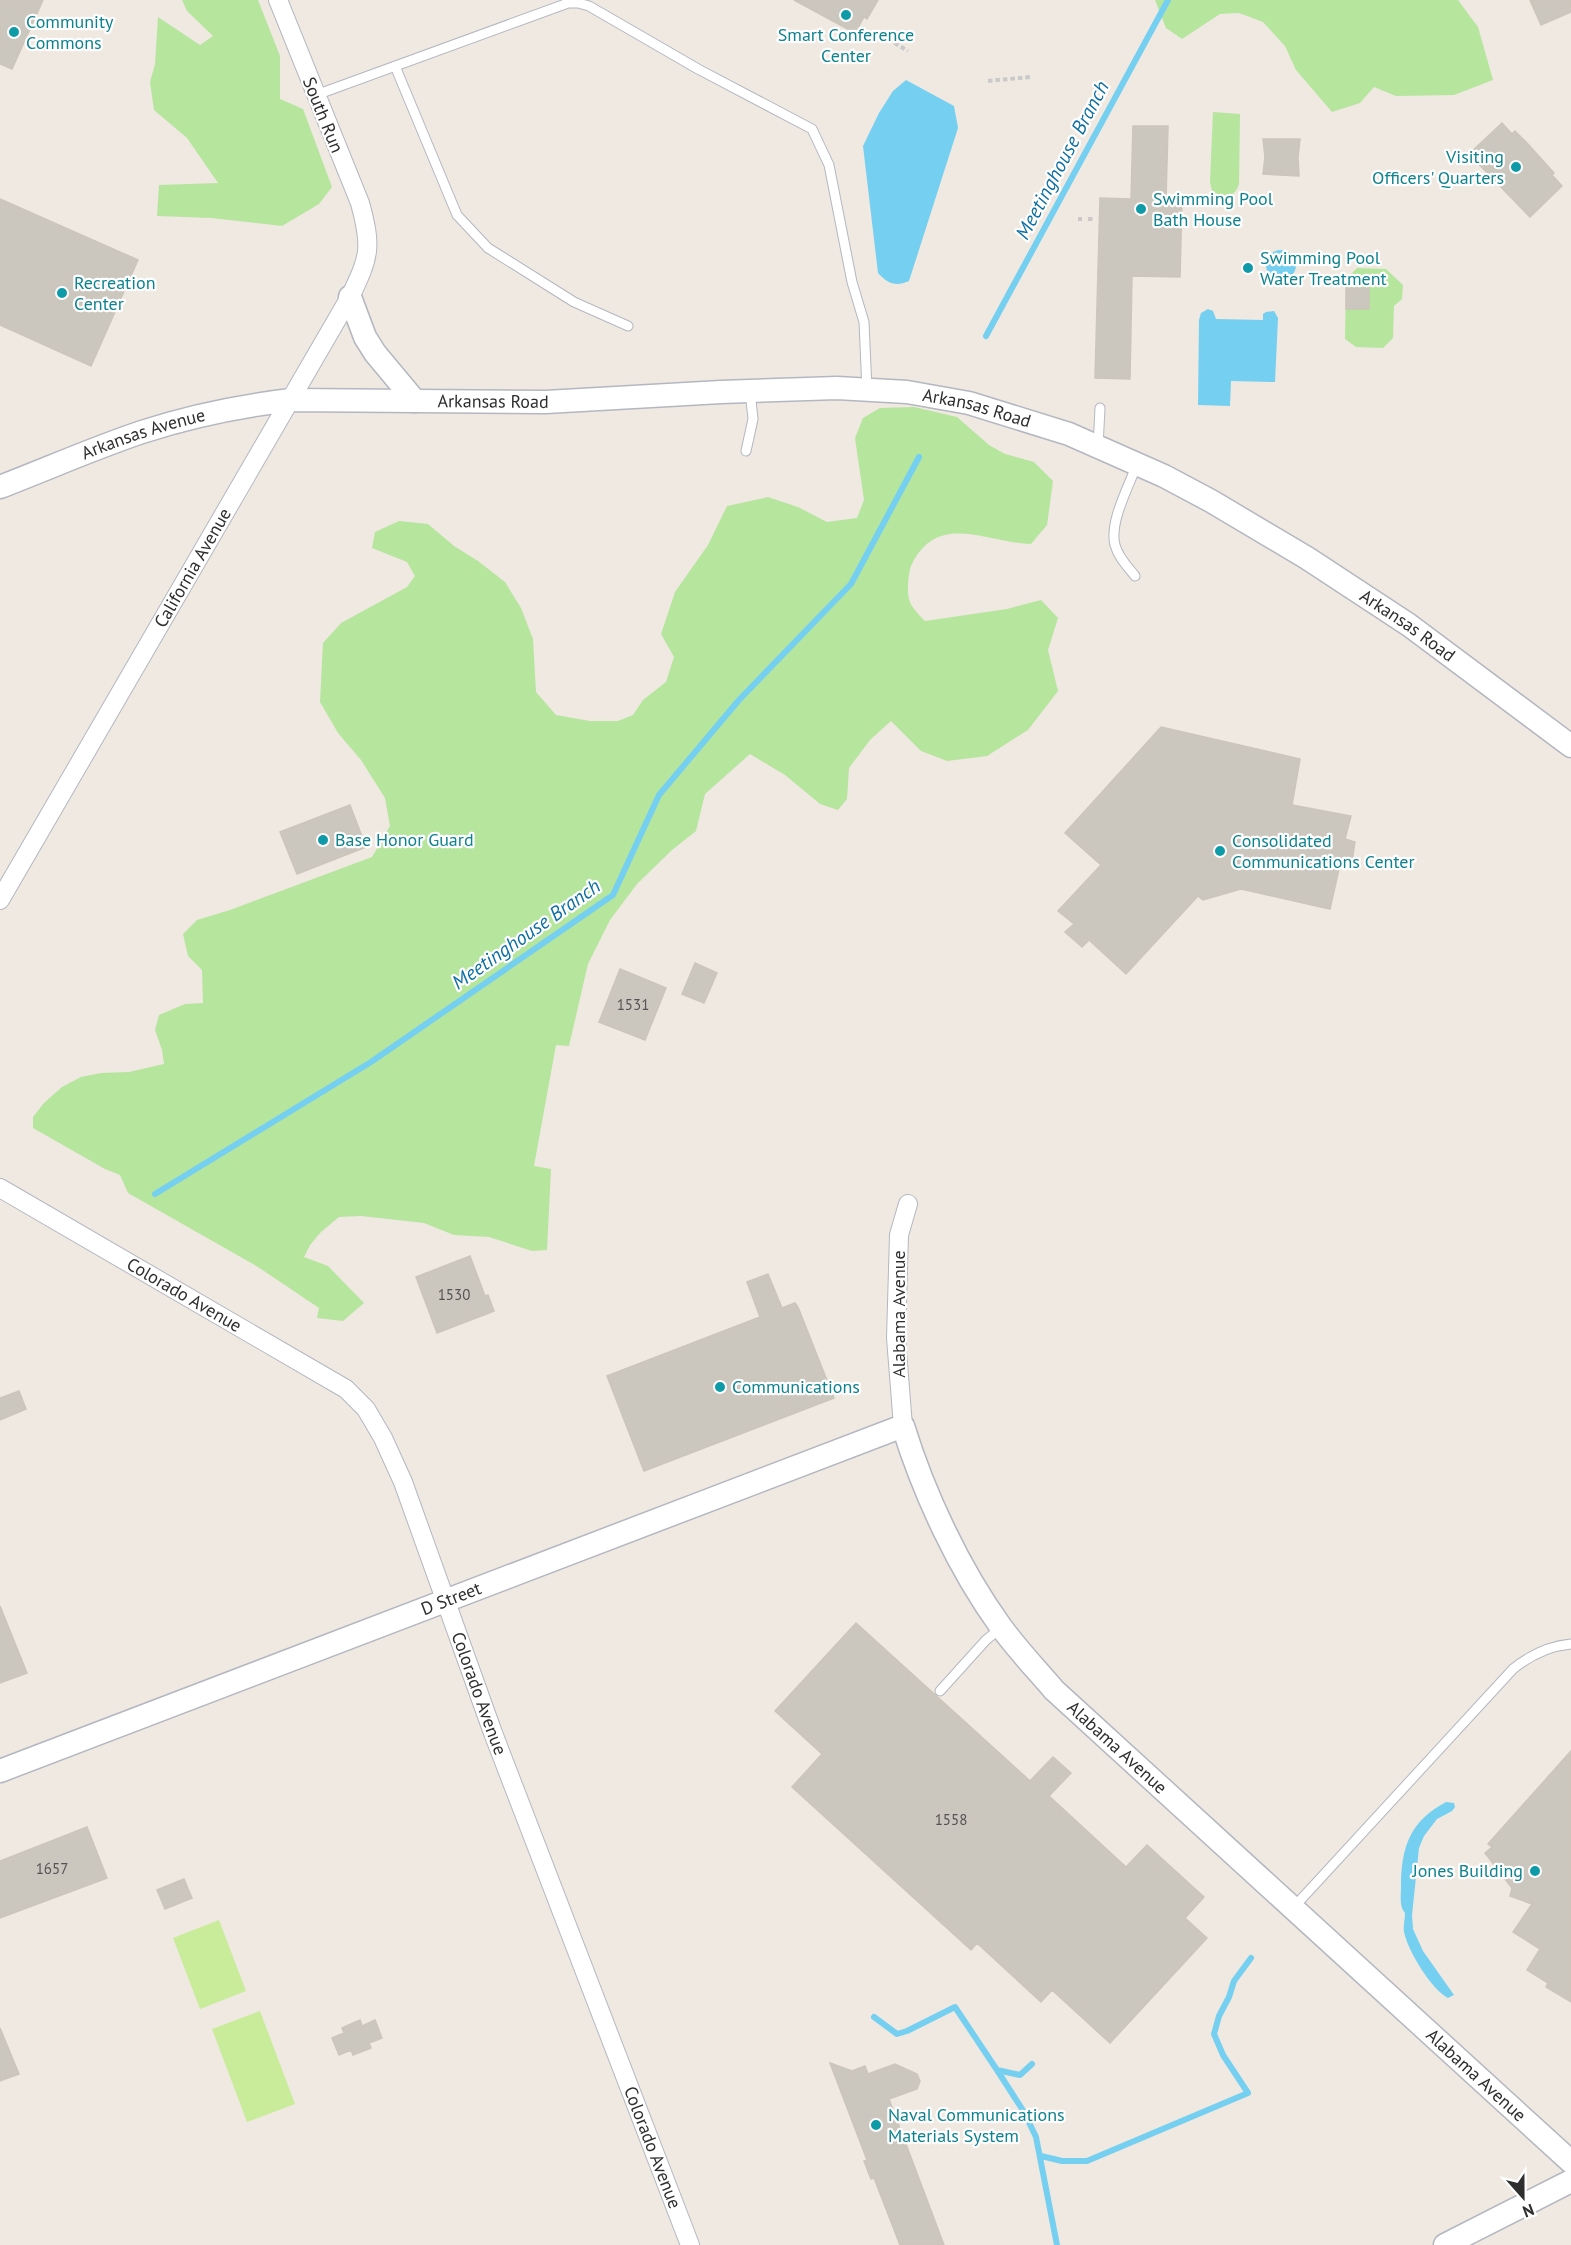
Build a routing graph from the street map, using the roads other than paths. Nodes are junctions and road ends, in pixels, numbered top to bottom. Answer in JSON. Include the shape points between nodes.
{"nodes":[{"id":1,"x":278,"y":0,"type":"edge"},
{"id":2,"x":395,"y":66,"type":"junction"},
{"id":3,"x":316,"y":94,"type":"junction"},
{"id":4,"x":367,"y":230,"type":"joint"},
{"id":5,"x":350,"y":297,"type":"junction"},
{"id":6,"x":628,"y":326,"type":"dead end"},
{"id":7,"x":867,"y":390,"type":"junction"},
{"id":8,"x":750,"y":391,"type":"junction"},
{"id":9,"x":291,"y":400,"type":"junction"},
{"id":10,"x":415,"y":401,"type":"junction"},
{"id":11,"x":1100,"y":408,"type":"dead end"},
{"id":12,"x":1098,"y":447,"type":"junction"},
{"id":13,"x":746,"y":451,"type":"dead end"},
{"id":14,"x":1137,"y":464,"type":"junction"},
{"id":15,"x":0,"y":487,"type":"edge"},
{"id":16,"x":1136,"y":576,"type":"dead end"},
{"id":17,"x":1571,"y":746,"type":"edge"},
{"id":18,"x":0,"y":900,"type":"edge"},
{"id":19,"x":0,"y":1188,"type":"edge"},
{"id":20,"x":908,"y":1204,"type":"dead end"},
{"id":21,"x":903,"y":1426,"type":"junction"},
{"id":22,"x":445,"y":1602,"type":"junction"},
{"id":23,"x":1002,"y":1628,"type":"junction"},
{"id":24,"x":1571,"y":1644,"type":"edge"},
{"id":25,"x":940,"y":1691,"type":"dead end"},
{"id":26,"x":0,"y":1771,"type":"edge"},
{"id":27,"x":1292,"y":1909,"type":"junction"},
{"id":28,"x":1571,"y":2162,"type":"edge"},
{"id":29,"x":1571,"y":2181,"type":"edge"},
{"id":30,"x":690,"y":2245,"type":"edge"},
{"id":31,"x":1446,"y":2245,"type":"edge"}],
"edges":[{"from":1,"to":3,"type":"street","name":"South Run"},
{"from":2,"to":3,"type":"lane"},
{"from":2,"to":6,"type":"lane","via":[[457,214],[488,248],[574,302]]},
{"from":2,"to":7,"type":"lane","via":[[568,3],[578,3],[812,129],[829,165],[852,282],[864,322]]},
{"from":3,"to":4,"type":"street","name":"South Run"},
{"from":4,"to":5,"type":"street","name":"California Avenue","via":[[368,258]]},
{"from":5,"to":9,"type":"street","name":"California Avenue"},
{"from":5,"to":10,"type":"street","via":[[375,353]]},
{"from":7,"to":8,"type":"street","name":"Arkansas Road"},
{"from":7,"to":12,"type":"street","name":"Arkansas Road","via":[[932,395],[969,403]]},
{"from":8,"to":10,"type":"street","name":"Arkansas Road","via":[[546,402]]},
{"from":8,"to":13,"type":"lane","via":[[753,419]]},
{"from":9,"to":10,"type":"street","name":"Arkansas Road"},
{"from":9,"to":15,"type":"street","name":"Arkansas Avenue","via":[[170,423]]},
{"from":9,"to":18,"type":"street","name":"California Avenue"},
{"from":11,"to":12,"type":"lane"},
{"from":12,"to":14,"type":"street","name":"Arkansas Road"},
{"from":14,"to":16,"type":"lane","via":[[1113,527],[1115,545]]},
{"from":14,"to":17,"type":"street","name":"Arkansas Road","via":[[1211,501],[1307,558],[1444,650]]},
{"from":19,"to":22,"type":"street","name":"Colorado Avenue","via":[[340,1384],[357,1398],[383,1438],[403,1482]]},
{"from":20,"to":21,"type":"street","name":"Alabama Avenue","via":[[899,1235],[896,1338]]},
{"from":21,"to":22,"type":"street","name":"D Street"},
{"from":21,"to":23,"type":"street","name":"Alabama Avenue","via":[[939,1517],[964,1568]]},
{"from":22,"to":26,"type":"street","name":"D Street"},
{"from":22,"to":30,"type":"street","name":"Colorado Avenue"},
{"from":23,"to":25,"type":"lane"},
{"from":23,"to":27,"type":"street","name":"Alabama Avenue","via":[[1054,1690]]},
{"from":24,"to":27,"type":"lane","via":[[1542,1652],[1513,1669]]},
{"from":27,"to":28,"type":"street","name":"Alabama Avenue"},
{"from":29,"to":31,"type":"street"}]}
